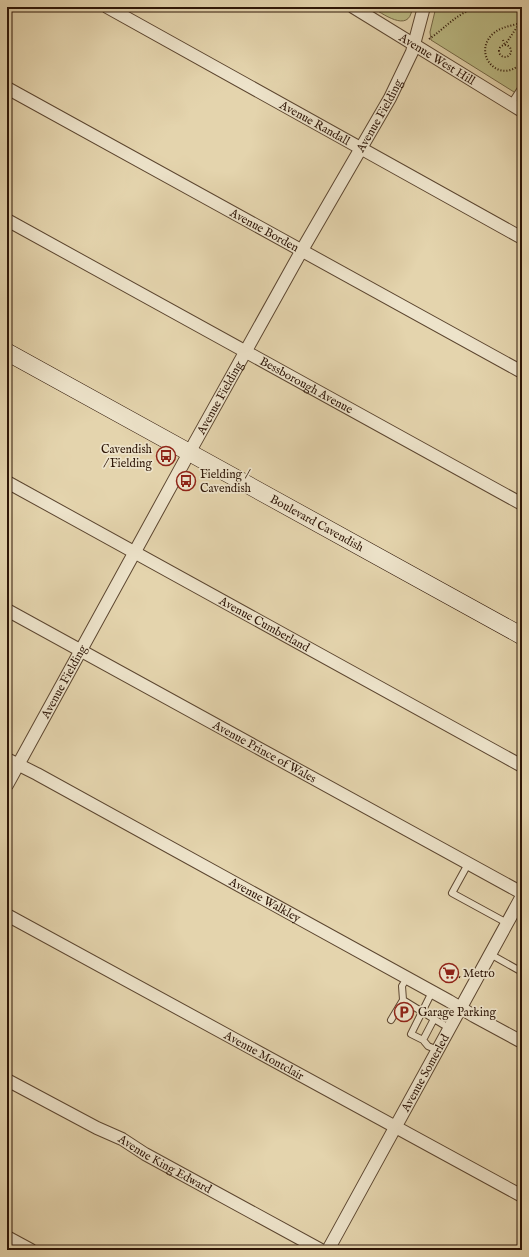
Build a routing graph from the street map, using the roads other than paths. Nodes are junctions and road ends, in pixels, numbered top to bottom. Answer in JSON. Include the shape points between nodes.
{"nodes":[{"id":1,"x":107,"y":7,"type":"edge"},
{"id":2,"x":353,"y":7,"type":"edge"},
{"id":3,"x":424,"y":7,"type":"edge"},
{"id":4,"x":414,"y":45,"type":"junction"},
{"id":5,"x":7,"y":88,"type":"edge"},
{"id":6,"x":522,"y":88,"type":"edge"},
{"id":7,"x":511,"y":104,"type":"junction"},
{"id":8,"x":522,"y":111,"type":"edge"},
{"id":9,"x":361,"y":148,"type":"junction"},
{"id":10,"x":7,"y":220,"type":"edge"},
{"id":11,"x":522,"y":238,"type":"edge"},
{"id":12,"x":302,"y":250,"type":"junction"},
{"id":13,"x":7,"y":352,"type":"edge"},
{"id":14,"x":245,"y":352,"type":"junction"},
{"id":15,"x":522,"y":372,"type":"edge"},
{"id":16,"x":189,"y":453,"type":"junction"},
{"id":17,"x":7,"y":482,"type":"edge"},
{"id":18,"x":522,"y":504,"type":"edge"},
{"id":19,"x":135,"y":553,"type":"junction"},
{"id":20,"x":7,"y":610,"type":"edge"},
{"id":21,"x":522,"y":636,"type":"edge"},
{"id":22,"x":80,"y":651,"type":"junction"},
{"id":23,"x":7,"y":759,"type":"edge"},
{"id":24,"x":18,"y":764,"type":"junction"},
{"id":25,"x":522,"y":766,"type":"edge"},
{"id":26,"x":7,"y":785,"type":"edge"},
{"id":27,"x":468,"y":864,"type":"junction"},
{"id":28,"x":522,"y":895,"type":"edge"},
{"id":29,"x":7,"y":914,"type":"edge"},
{"id":30,"x":507,"y":923,"type":"junction"},
{"id":31,"x":490,"y":954,"type":"junction"},
{"id":32,"x":522,"y":972,"type":"edge"},
{"id":33,"x":407,"y":978,"type":"junction"},
{"id":34,"x":432,"y":992,"type":"junction"},
{"id":35,"x":403,"y":1000,"type":"junction"},
{"id":36,"x":460,"y":1008,"type":"junction"},
{"id":37,"x":422,"y":1012,"type":"junction"},
{"id":38,"x":434,"y":1019,"type":"junction"},
{"id":39,"x":391,"y":1020,"type":"dead end"},
{"id":40,"x":450,"y":1028,"type":"junction"},
{"id":41,"x":423,"y":1040,"type":"junction"},
{"id":42,"x":522,"y":1042,"type":"edge"},
{"id":43,"x":437,"y":1050,"type":"junction"},
{"id":44,"x":7,"y":1080,"type":"edge"},
{"id":45,"x":396,"y":1126,"type":"junction"},
{"id":46,"x":522,"y":1196,"type":"edge"},
{"id":47,"x":7,"y":1237,"type":"edge"},
{"id":48,"x":31,"y":1250,"type":"edge"},
{"id":49,"x":321,"y":1250,"type":"edge"},
{"id":50,"x":328,"y":1250,"type":"edge"}],
"edges":[{"from":1,"to":9,"type":"street","name":"Avenue Randall"},
{"from":2,"to":4,"type":"street","name":"Avenue West Hill"},
{"from":3,"to":4,"type":"street","name":"Avenue Fielding"},
{"from":4,"to":7,"type":"street","name":"Avenue West Hill"},
{"from":4,"to":9,"type":"street","name":"Avenue Fielding","via":[[396,87]]},
{"from":5,"to":12,"type":"street","name":"Avenue Borden"},
{"from":6,"to":7,"type":"lane"},
{"from":7,"to":8,"type":"street","name":"Avenue West Hill"},
{"from":9,"to":11,"type":"street","name":"Avenue Randall"},
{"from":9,"to":12,"type":"street","name":"Avenue Fielding"},
{"from":10,"to":14,"type":"street","name":"Bessborough Avenue"},
{"from":12,"to":14,"type":"street","name":"Avenue Fielding"},
{"from":12,"to":15,"type":"street","name":"Avenue Borden"},
{"from":13,"to":16,"type":"main road","name":"Boulevard Cavendish"},
{"from":14,"to":16,"type":"street","name":"Avenue Fielding"},
{"from":14,"to":18,"type":"street","name":"Bessborough Avenue"},
{"from":16,"to":19,"type":"street","name":"Avenue Fielding"},
{"from":16,"to":21,"type":"main road","name":"Boulevard Cavendish"},
{"from":17,"to":19,"type":"street","name":"Avenue Cumberland"},
{"from":19,"to":22,"type":"street","name":"Avenue Fielding"},
{"from":19,"to":25,"type":"street","name":"Avenue Cumberland"},
{"from":20,"to":22,"type":"street","name":"Avenue Prince of Wales"},
{"from":22,"to":24,"type":"street","name":"Avenue Fielding"},
{"from":22,"to":27,"type":"street","name":"Avenue Prince of Wales"},
{"from":23,"to":24,"type":"street","name":"Avenue Walkley"},
{"from":24,"to":26,"type":"street","name":"Avenue Fielding"},
{"from":24,"to":33,"type":"street","name":"Avenue Walkley"},
{"from":27,"to":28,"type":"street","name":"Avenue Prince of Wales"},
{"from":27,"to":30,"type":"lane","via":[[452,893]]},
{"from":28,"to":30,"type":"street","name":"Avenue Somerled"},
{"from":29,"to":45,"type":"street","name":"Avenue Montclair"},
{"from":30,"to":31,"type":"street","name":"Avenue Somerled"},
{"from":31,"to":32,"type":"lane"},
{"from":31,"to":36,"type":"street","name":"Avenue Somerled"},
{"from":33,"to":34,"type":"street","name":"Avenue Walkley"},
{"from":33,"to":35,"type":"lane","via":[[402,986]]},
{"from":34,"to":36,"type":"street","name":"Avenue Walkley"},
{"from":34,"to":37,"type":"lane"},
{"from":35,"to":37,"type":"lane"},
{"from":35,"to":39,"type":"lane"},
{"from":36,"to":40,"type":"street","name":"Avenue Somerled"},
{"from":36,"to":42,"type":"street","name":"Avenue Walkley"},
{"from":37,"to":38,"type":"lane"},
{"from":37,"to":41,"type":"lane","via":[[411,1034]]},
{"from":38,"to":40,"type":"lane"},
{"from":38,"to":41,"type":"lane"},
{"from":40,"to":43,"type":"street","name":"Avenue Somerled"},
{"from":41,"to":43,"type":"lane"},
{"from":43,"to":45,"type":"street","name":"Avenue Somerled"},
{"from":44,"to":49,"type":"street","name":"Avenue King Edward","via":[[122,1139],[144,1154]]},
{"from":45,"to":46,"type":"street","name":"Avenue Montclair"},
{"from":45,"to":50,"type":"street","name":"Avenue Somerled"},
{"from":47,"to":48,"type":"street"}]}
